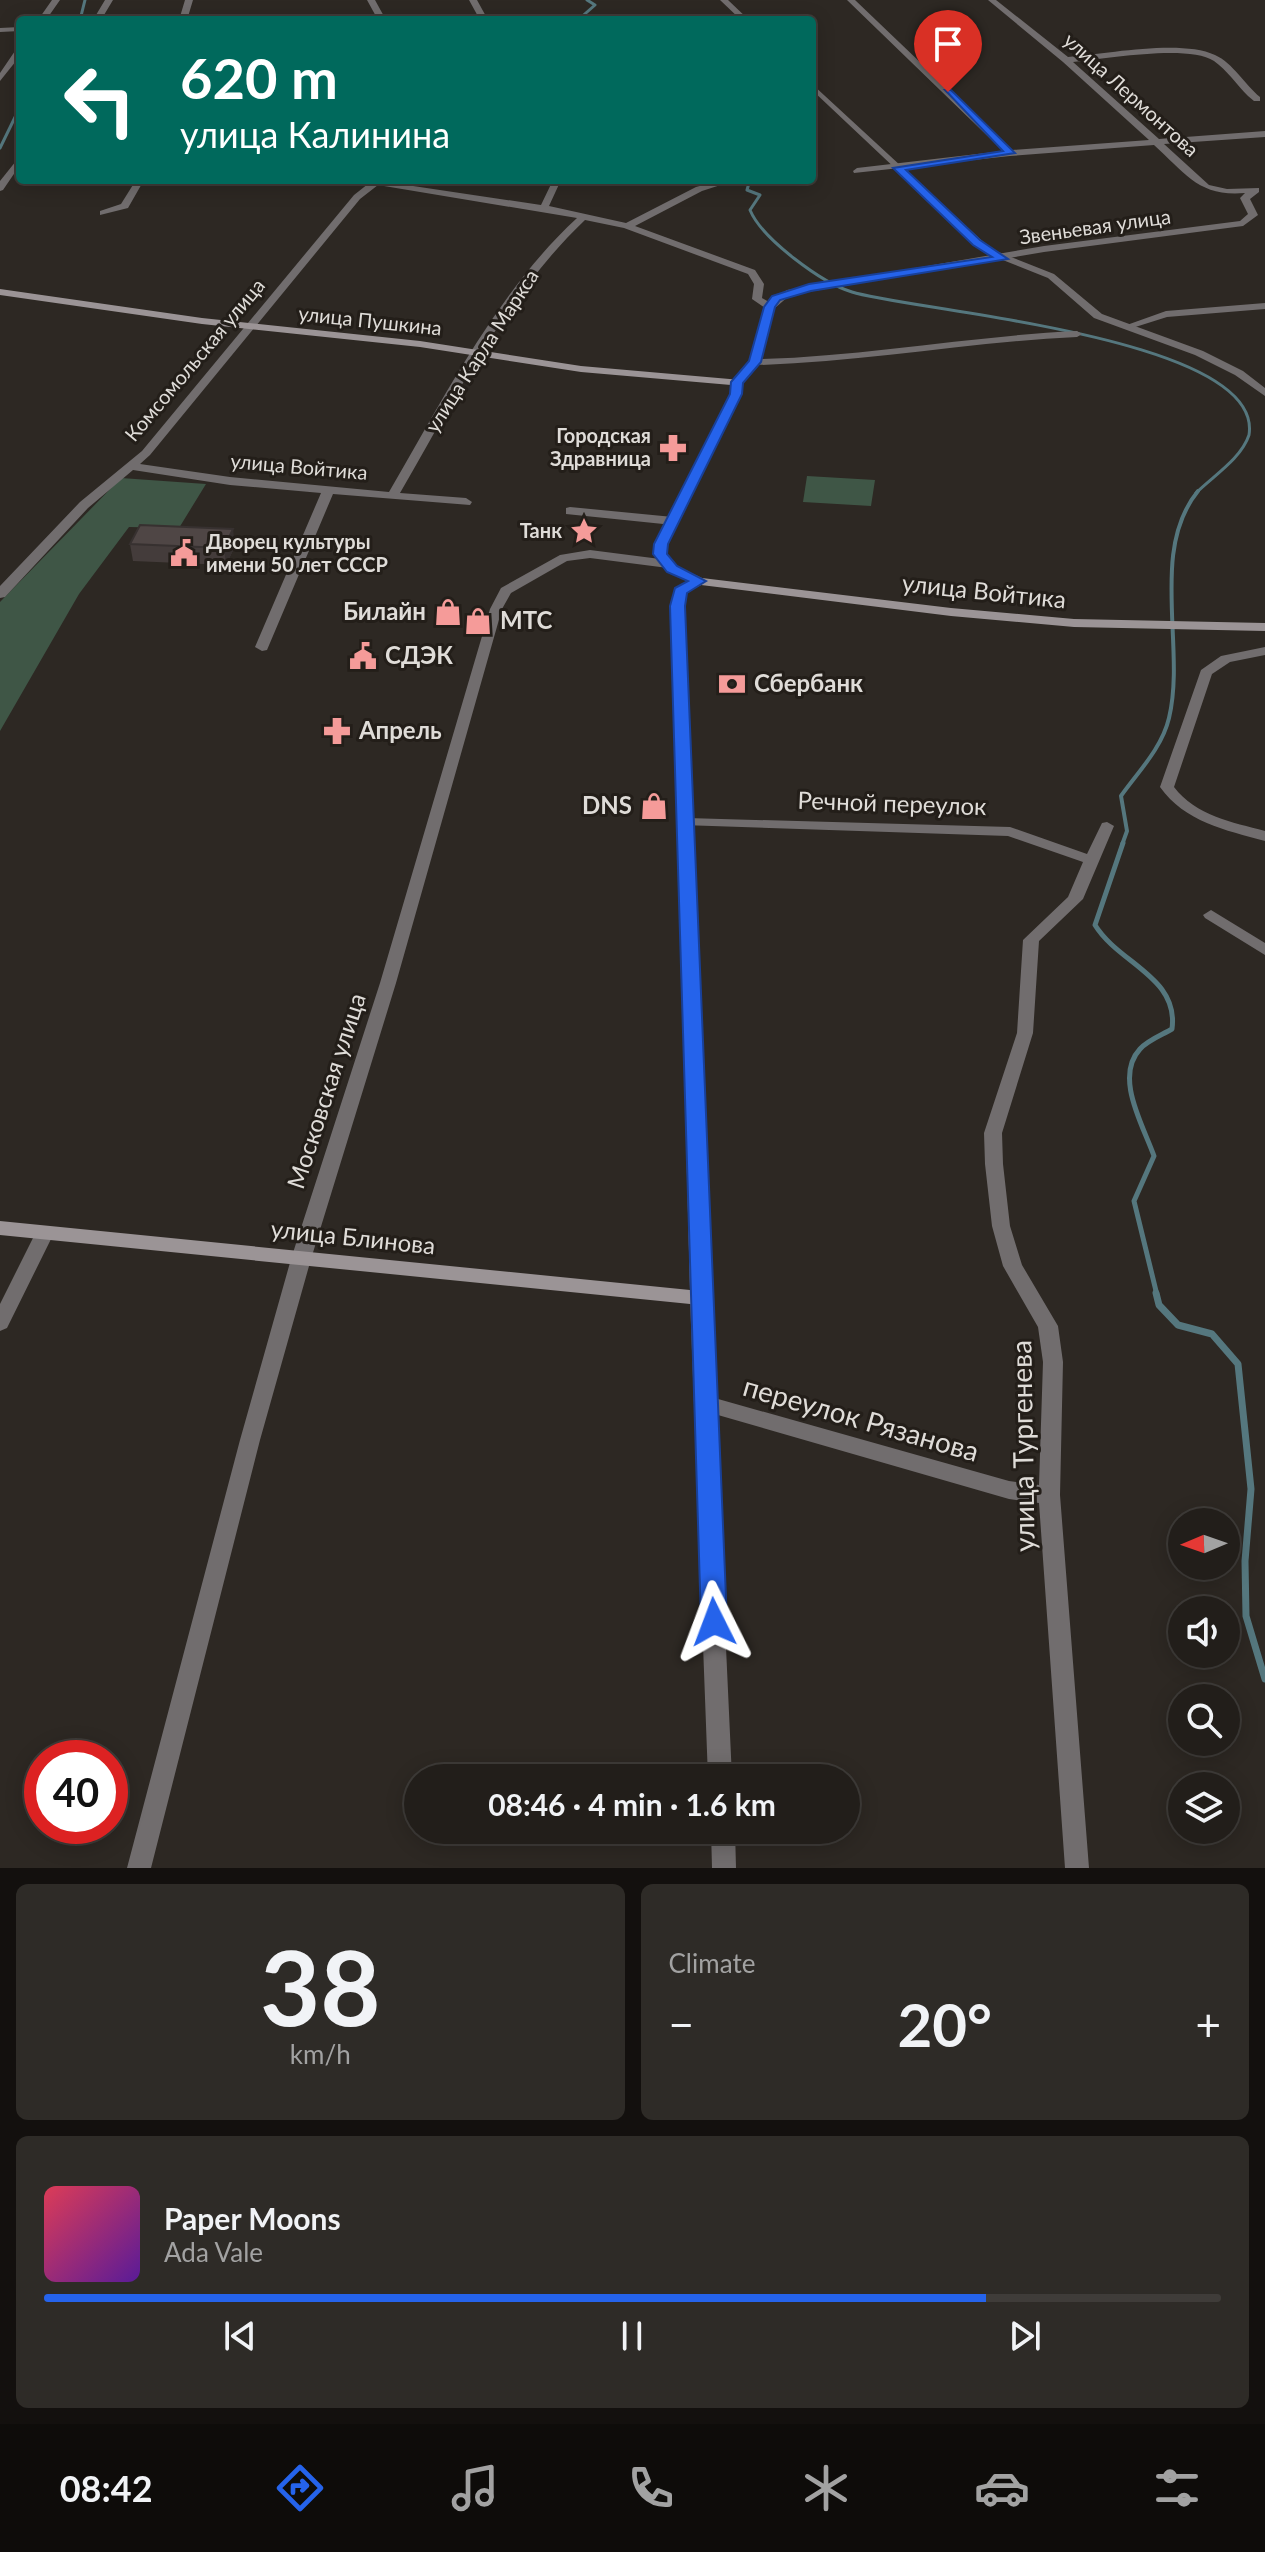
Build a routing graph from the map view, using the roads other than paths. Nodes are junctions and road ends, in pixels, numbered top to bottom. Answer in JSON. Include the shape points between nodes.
{"nodes":[{"id":1,"x":724,"y":0,"type":"edge"},
{"id":2,"x":851,"y":0,"type":"edge"},
{"id":3,"x":992,"y":0,"type":"edge"},
{"id":4,"x":741,"y":16,"type":"edge"},
{"id":5,"x":16,"y":56,"type":"edge"},
{"id":6,"x":1066,"y":60,"type":"junction"},
{"id":7,"x":0,"y":79,"type":"edge"},
{"id":8,"x":816,"y":90,"type":"edge"},
{"id":9,"x":1257,"y":99,"type":"dead end"},
{"id":10,"x":1265,"y":134,"type":"edge"},
{"id":11,"x":1159,"y":144,"type":"junction"},
{"id":12,"x":1010,"y":153,"type":"junction"},
{"id":13,"x":16,"y":165,"type":"edge"},
{"id":14,"x":898,"y":168,"type":"junction"},
{"id":15,"x":857,"y":171,"type":"dead end"},
{"id":16,"x":138,"y":184,"type":"edge"},
{"id":17,"x":374,"y":184,"type":"edge"},
{"id":18,"x":396,"y":184,"type":"edge"},
{"id":19,"x":555,"y":184,"type":"edge"},
{"id":20,"x":717,"y":184,"type":"edge"},
{"id":21,"x":0,"y":188,"type":"edge"},
{"id":22,"x":1260,"y":189,"type":"edge"},
{"id":23,"x":544,"y":208,"type":"junction"},
{"id":24,"x":103,"y":213,"type":"dead end"},
{"id":25,"x":584,"y":216,"type":"junction"},
{"id":26,"x":627,"y":226,"type":"junction"},
{"id":27,"x":1003,"y":259,"type":"junction"},
{"id":28,"x":0,"y":292,"type":"edge"},
{"id":29,"x":1265,"y":306,"type":"edge"},
{"id":30,"x":770,"y":307,"type":"junction"},
{"id":31,"x":250,"y":326,"type":"junction"},
{"id":32,"x":1129,"y":326,"type":"junction"},
{"id":33,"x":1077,"y":334,"type":"dead end"},
{"id":34,"x":477,"y":351,"type":"junction"},
{"id":35,"x":755,"y":362,"type":"junction"},
{"id":36,"x":737,"y":382,"type":"junction"},
{"id":37,"x":1265,"y":393,"type":"edge"},
{"id":38,"x":130,"y":466,"type":"junction"},
{"id":39,"x":328,"y":491,"type":"junction"},
{"id":40,"x":392,"y":496,"type":"junction"},
{"id":41,"x":466,"y":502,"type":"dead end"},
{"id":42,"x":570,"y":511,"type":"dead end"},
{"id":43,"x":673,"y":521,"type":"junction"},
{"id":44,"x":668,"y":564,"type":"junction"},
{"id":45,"x":699,"y":581,"type":"junction"},
{"id":46,"x":0,"y":594,"type":"edge"},
{"id":47,"x":1265,"y":627,"type":"edge"},
{"id":48,"x":262,"y":647,"type":"dead end"},
{"id":49,"x":1265,"y":651,"type":"edge"},
{"id":50,"x":687,"y":822,"type":"junction"},
{"id":51,"x":1107,"y":826,"type":"dead end"},
{"id":52,"x":1265,"y":836,"type":"edge"},
{"id":53,"x":1091,"y":860,"type":"junction"},
{"id":54,"x":1211,"y":915,"type":"dead end"},
{"id":55,"x":1265,"y":950,"type":"edge"},
{"id":56,"x":0,"y":1228,"type":"edge"},
{"id":57,"x":45,"y":1233,"type":"junction"},
{"id":58,"x":301,"y":1259,"type":"junction"},
{"id":59,"x":700,"y":1298,"type":"junction"},
{"id":60,"x":0,"y":1323,"type":"edge"},
{"id":61,"x":704,"y":1403,"type":"junction"},
{"id":62,"x":1049,"y":1495,"type":"junction"},
{"id":63,"x":719,"y":1764,"type":"edge"},
{"id":64,"x":723,"y":1844,"type":"edge"},
{"id":65,"x":139,"y":1868,"type":"edge"},
{"id":66,"x":724,"y":1868,"type":"edge"},
{"id":67,"x":1077,"y":1868,"type":"edge"}],
"edges":[{"from":1,"to":4,"type":"street"},
{"from":2,"to":12,"type":"street"},
{"from":3,"to":6,"type":"street","name":"улица Лермонтова"},
{"from":5,"to":7,"type":"street"},
{"from":6,"to":9,"type":"street","via":[[1203,53]]},
{"from":6,"to":11,"type":"street","name":"улица Лермонтова"},
{"from":8,"to":14,"type":"street"},
{"from":10,"to":11,"type":"street"},
{"from":11,"to":12,"type":"street"},
{"from":11,"to":22,"type":"street","name":"улица Лермонтова","via":[[1206,187],[1227,192]]},
{"from":12,"to":14,"type":"street"},
{"from":13,"to":21,"type":"street"},
{"from":14,"to":15,"type":"street"},
{"from":14,"to":27,"type":"street","via":[[977,242]]},
{"from":16,"to":24,"type":"street","via":[[125,206]]},
{"from":17,"to":31,"type":"street","name":"Комсомольская улица","via":[[357,197]]},
{"from":18,"to":23,"type":"street"},
{"from":19,"to":23,"type":"street"},
{"from":20,"to":26,"type":"street"},
{"from":22,"to":27,"type":"street","name":"Звеньевая улица","via":[[1245,198],[1253,215],[1243,223]]},
{"from":23,"to":25,"type":"street"},
{"from":25,"to":26,"type":"street"},
{"from":25,"to":34,"type":"street","name":"улица Карла Маркса","via":[[549,249]]},
{"from":26,"to":30,"type":"street","via":[[752,272],[759,284],[757,299]]},
{"from":27,"to":30,"type":"street","name":"Звеньевая улица","via":[[787,293]]},
{"from":27,"to":32,"type":"street","via":[[1051,276],[1088,310]]},
{"from":28,"to":31,"type":"main road","name":"улица Пушкина"},
{"from":29,"to":32,"type":"street","via":[[1166,314]]},
{"from":30,"to":35,"type":"street"},
{"from":31,"to":34,"type":"main road","name":"улица Пушкина"},
{"from":31,"to":38,"type":"street","name":"Комсомольская улица"},
{"from":32,"to":37,"type":"street","via":[[1199,353]]},
{"from":33,"to":35,"type":"street","via":[[1018,335],[930,349]]},
{"from":34,"to":36,"type":"main road","name":"улица Пушкина","via":[[581,369]]},
{"from":34,"to":40,"type":"street","name":"улица Карла Маркса"},
{"from":35,"to":36,"type":"street"},
{"from":36,"to":43,"type":"main road","via":[[736,394]]},
{"from":38,"to":39,"type":"street","name":"улица Войтика"},
{"from":38,"to":46,"type":"street","name":"Комсомольская улица","via":[[84,505]]},
{"from":39,"to":40,"type":"street","name":"улица Войтика"},
{"from":39,"to":48,"type":"street"},
{"from":40,"to":41,"type":"street","name":"улица Войтика"},
{"from":42,"to":43,"type":"street"},
{"from":43,"to":44,"type":"main road","via":[[660,554]]},
{"from":44,"to":45,"type":"main road"},
{"from":44,"to":58,"type":"street","name":"Московская улица","via":[[578,554],[501,597]]},
{"from":45,"to":47,"type":"main road","name":"улица Войтика","via":[[951,612]]},
{"from":45,"to":50,"type":"main road","via":[[680,591],[678,606]]},
{"from":49,"to":52,"type":"street","via":[[1227,658],[1206,673],[1167,787],[1176,802],[1196,814]]},
{"from":50,"to":53,"type":"street","name":"Речной переулок","via":[[1010,832]]},
{"from":50,"to":59,"type":"main road"},
{"from":51,"to":53,"type":"street","name":"улица Тургенева"},
{"from":53,"to":62,"type":"street","name":"улица Тургенева","via":[[1075,899],[1031,940],[1025,1033],[993,1133],[1001,1226],[1013,1266],[1050,1338]]},
{"from":54,"to":55,"type":"street"},
{"from":56,"to":57,"type":"main road","name":"улица Блинова"},
{"from":57,"to":58,"type":"main road","name":"улица Блинова"},
{"from":57,"to":60,"type":"street"},
{"from":58,"to":59,"type":"main road","name":"улица Блинова"},
{"from":58,"to":65,"type":"street","name":"Московская улица"},
{"from":59,"to":61,"type":"street"},
{"from":61,"to":62,"type":"street","name":"переулок Рязанова","via":[[1009,1490]]},
{"from":61,"to":63,"type":"street"},
{"from":62,"to":67,"type":"street","name":"улица Тургенева"},
{"from":64,"to":66,"type":"street"}]}
